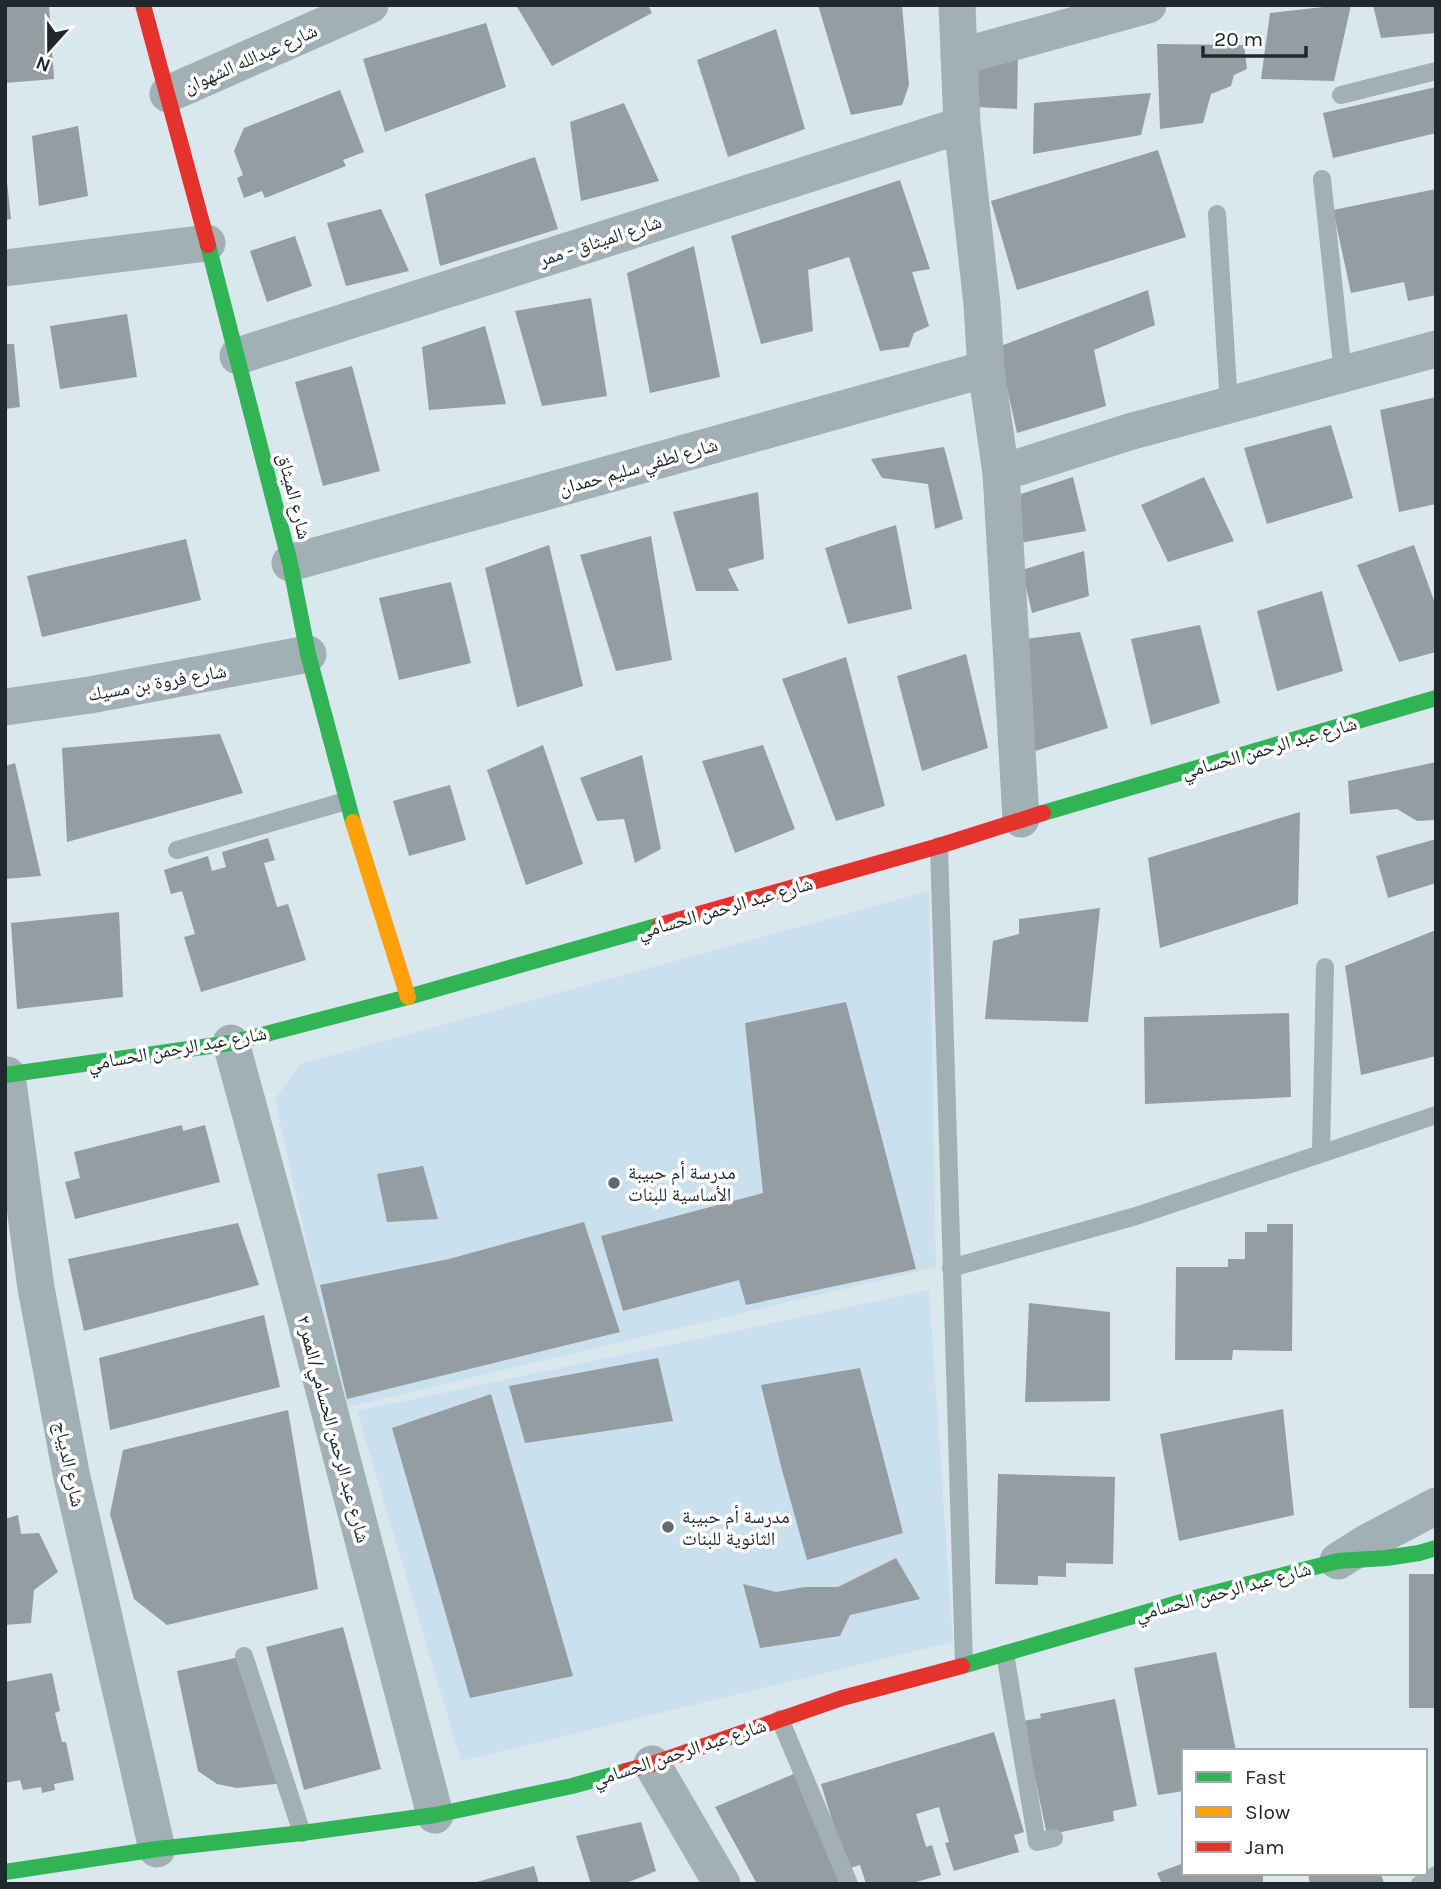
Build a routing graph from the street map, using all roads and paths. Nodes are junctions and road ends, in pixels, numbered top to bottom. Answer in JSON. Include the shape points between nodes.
{"nodes":[{"id":1,"x":143,"y":5,"type":"edge"},
{"id":2,"x":370,"y":5,"type":"edge"},
{"id":3,"x":957,"y":5,"type":"edge"},
{"id":4,"x":1148,"y":5,"type":"edge"},
{"id":5,"x":959,"y":57,"type":"junction"},
{"id":6,"x":1436,"y":71,"type":"edge"},
{"id":7,"x":169,"y":94,"type":"junction"},
{"id":8,"x":1340,"y":95,"type":"dead end"},
{"id":9,"x":962,"y":125,"type":"junction"},
{"id":10,"x":1322,"y":179,"type":"dead end"},
{"id":11,"x":1217,"y":214,"type":"dead end"},
{"id":12,"x":207,"y":243,"type":"junction"},
{"id":13,"x":5,"y":268,"type":"edge"},
{"id":14,"x":1436,"y":349,"type":"edge"},
{"id":15,"x":238,"y":356,"type":"junction"},
{"id":16,"x":986,"y":369,"type":"junction"},
{"id":17,"x":1343,"y":374,"type":"junction"},
{"id":18,"x":1229,"y":404,"type":"junction"},
{"id":19,"x":1000,"y":473,"type":"junction"},
{"id":20,"x":290,"y":563,"type":"junction"},
{"id":21,"x":308,"y":654,"type":"junction"},
{"id":22,"x":1436,"y":698,"type":"edge"},
{"id":23,"x":5,"y":707,"type":"edge"},
{"id":24,"x":345,"y":800,"type":"junction"},
{"id":25,"x":1021,"y":819,"type":"junction"},
{"id":26,"x":939,"y":846,"type":"junction"},
{"id":27,"x":177,"y":850,"type":"dead end"},
{"id":28,"x":1325,"y":967,"type":"dead end"},
{"id":29,"x":408,"y":997,"type":"junction"},
{"id":30,"x":231,"y":1042,"type":"junction"},
{"id":31,"x":6,"y":1075,"type":"edge"},
{"id":32,"x":1436,"y":1115,"type":"edge"},
{"id":33,"x":1321,"y":1153,"type":"junction"},
{"id":34,"x":951,"y":1268,"type":"junction"},
{"id":35,"x":1436,"y":1506,"type":"edge"},
{"id":36,"x":1436,"y":1548,"type":"edge"},
{"id":37,"x":1338,"y":1561,"type":"junction"},
{"id":38,"x":1005,"y":1654,"type":"junction"},
{"id":39,"x":244,"y":1656,"type":"dead end"},
{"id":40,"x":964,"y":1664,"type":"junction"},
{"id":41,"x":780,"y":1719,"type":"junction"},
{"id":42,"x":653,"y":1764,"type":"junction"},
{"id":43,"x":435,"y":1815,"type":"junction"},
{"id":44,"x":302,"y":1833,"type":"junction"},
{"id":45,"x":1054,"y":1838,"type":"dead end"},
{"id":46,"x":157,"y":1849,"type":"junction"},
{"id":47,"x":5,"y":1875,"type":"edge"},
{"id":48,"x":1436,"y":1875,"type":"edge"},
{"id":49,"x":8,"y":1884,"type":"edge"},
{"id":50,"x":722,"y":1884,"type":"edge"},
{"id":51,"x":849,"y":1884,"type":"edge"},
{"id":52,"x":1420,"y":1884,"type":"edge"}],
"edges":[{"from":1,"to":7,"type":"street","name":"شارع الميثاق"},
{"from":2,"to":7,"type":"street","name":"شارع عبدالله الشهوان"},
{"from":3,"to":5,"type":"street"},
{"from":4,"to":5,"type":"street"},
{"from":5,"to":9,"type":"street"},
{"from":6,"to":8,"type":"lane"},
{"from":7,"to":12,"type":"street","name":"شارع الميثاق"},
{"from":9,"to":15,"type":"street","name":"شارع الميثاق - ممر"},
{"from":9,"to":16,"type":"street"},
{"from":10,"to":17,"type":"lane"},
{"from":11,"to":18,"type":"lane"},
{"from":12,"to":13,"type":"street"},
{"from":12,"to":15,"type":"street","name":"شارع الميثاق"},
{"from":14,"to":17,"type":"street"},
{"from":15,"to":20,"type":"street","name":"شارع الميثاق"},
{"from":16,"to":19,"type":"street"},
{"from":16,"to":20,"type":"street","name":"شارع لطفي سليم حمدان"},
{"from":17,"to":18,"type":"street"},
{"from":18,"to":19,"type":"street"},
{"from":19,"to":25,"type":"street"},
{"from":20,"to":21,"type":"street","name":"شارع الميثاق"},
{"from":21,"to":23,"type":"street","name":"شارع فروة بن مسيك"},
{"from":21,"to":24,"type":"street","name":"شارع الميثاق"},
{"from":22,"to":25,"type":"street","name":"شارع عبد الرحمن الحسامي"},
{"from":24,"to":27,"type":"lane"},
{"from":24,"to":29,"type":"street","name":"شارع الميثاق"},
{"from":25,"to":26,"type":"street","name":"شارع عبد الرحمن الحسامي"},
{"from":26,"to":29,"type":"street","name":"شارع عبد الرحمن الحسامي"},
{"from":26,"to":34,"type":"lane"},
{"from":28,"to":33,"type":"lane"},
{"from":29,"to":30,"type":"street","name":"شارع عبد الرحمن الحسامي"},
{"from":30,"to":31,"type":"street","name":"شارع عبد الرحمن الحسامي"},
{"from":30,"to":43,"type":"street","name":"شارع عبد الرحمن الحسامي/الممر ٢"},
{"from":31,"to":46,"type":"street","name":"شارع الديباج","via":[[36,1288],[71,1474]]},
{"from":32,"to":33,"type":"lane"},
{"from":33,"to":34,"type":"lane","via":[[1136,1216]]},
{"from":34,"to":40,"type":"lane"},
{"from":35,"to":37,"type":"street","name":"شارع عبد الرحمن الحسامي"},
{"from":36,"to":37,"type":"street","name":"شارع عبد الرحمن الحسامي"},
{"from":37,"to":38,"type":"street","name":"شارع عبد الرحمن الحسامي"},
{"from":38,"to":40,"type":"street","name":"شارع عبد الرحمن الحسامي"},
{"from":38,"to":45,"type":"lane","via":[[1037,1842]]},
{"from":39,"to":44,"type":"lane"},
{"from":40,"to":41,"type":"street","name":"شارع عبد الرحمن الحسامي"},
{"from":41,"to":42,"type":"street","name":"شارع عبد الرحمن الحسامي"},
{"from":41,"to":51,"type":"lane"},
{"from":42,"to":43,"type":"street","name":"شارع عبد الرحمن الحسامي"},
{"from":42,"to":50,"type":"street"},
{"from":43,"to":44,"type":"street","name":"شارع عبد الرحمن الحسامي"},
{"from":44,"to":46,"type":"street","name":"شارع عبد الرحمن الحسامي"},
{"from":46,"to":47,"type":"street","name":"شارع عبد الرحمن الحسامي"},
{"from":47,"to":49,"type":"street"},
{"from":48,"to":52,"type":"lane"}]}
